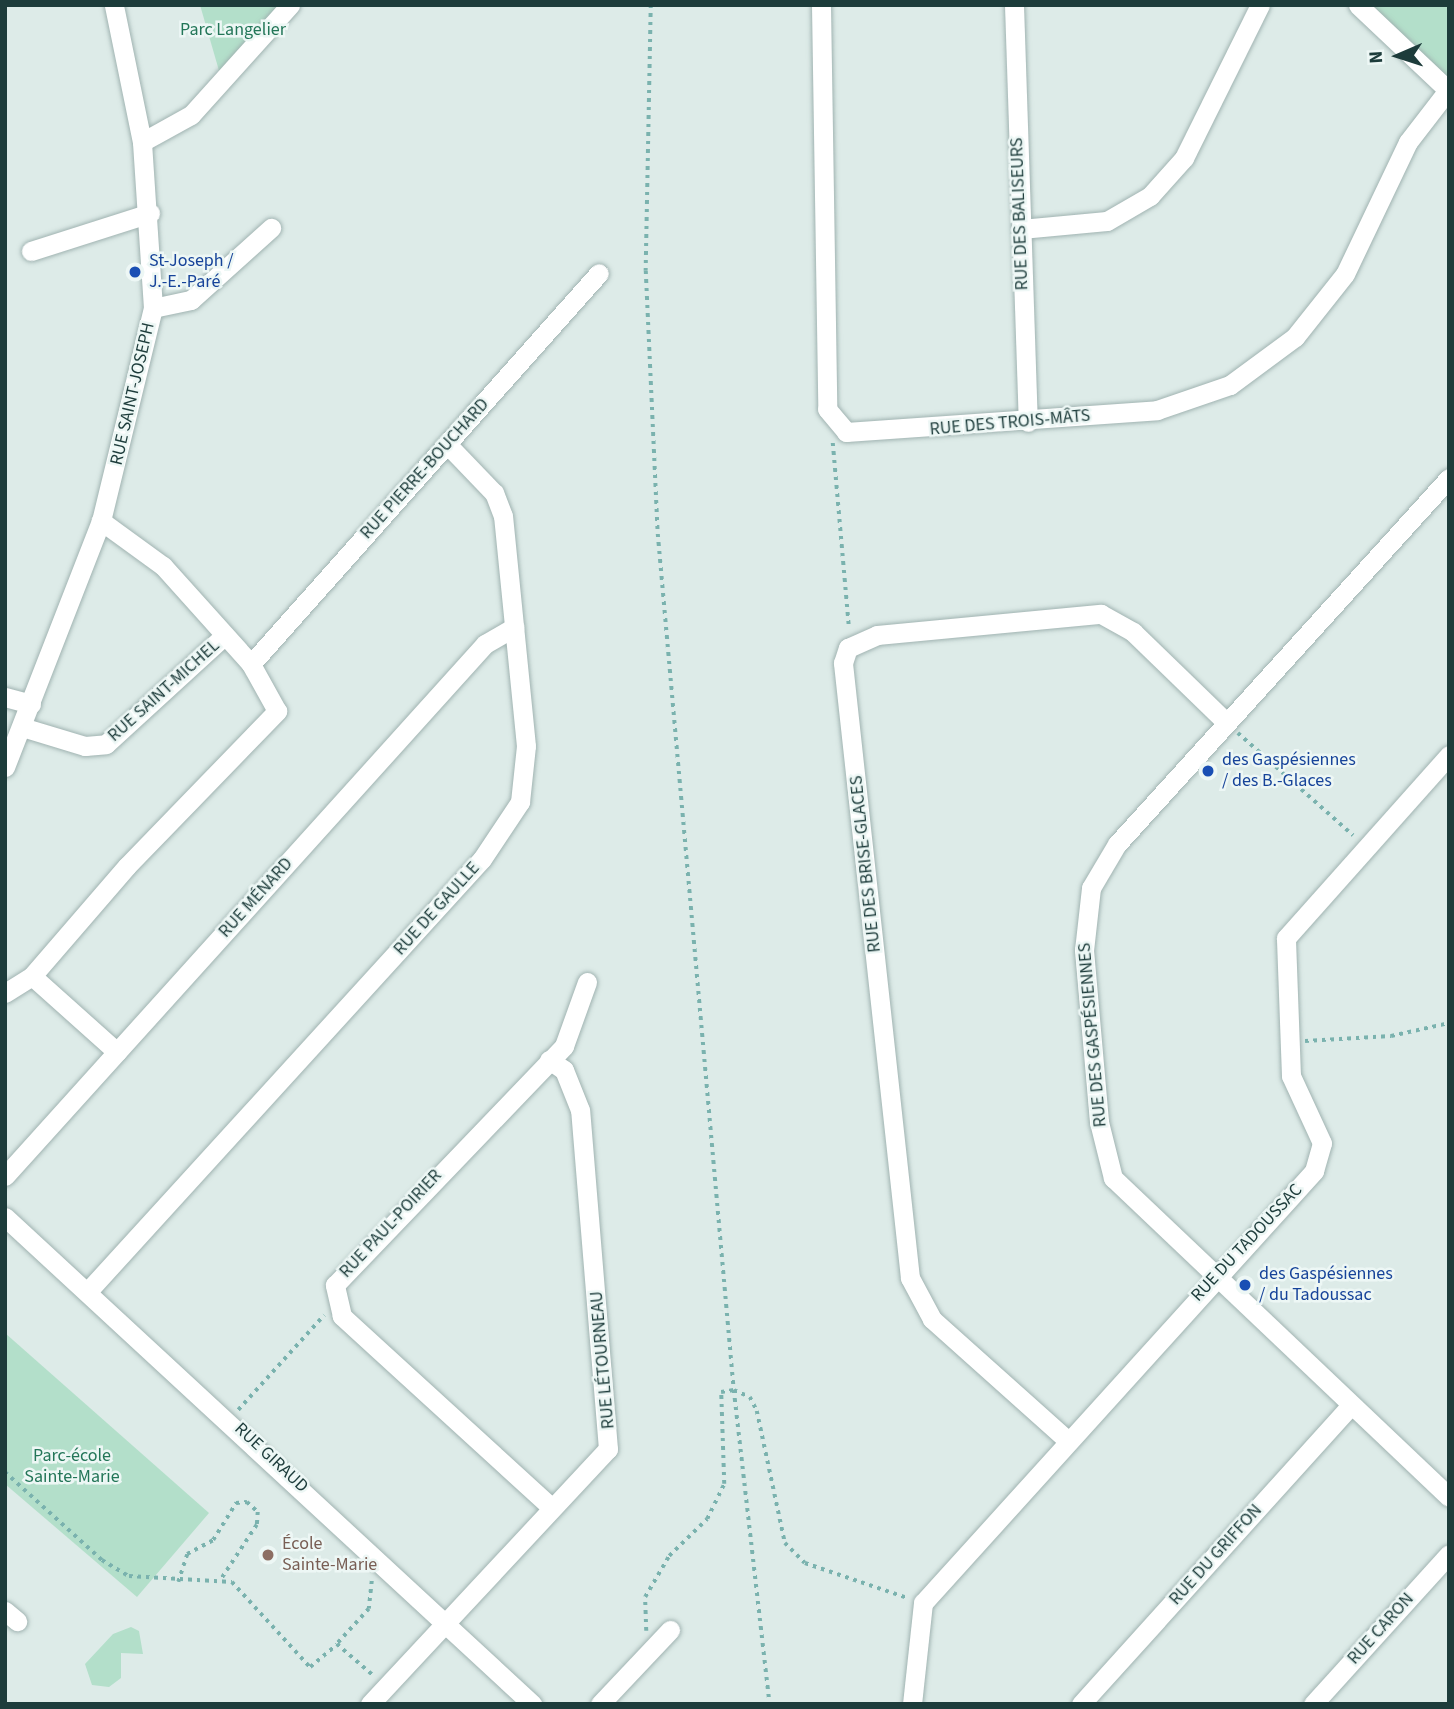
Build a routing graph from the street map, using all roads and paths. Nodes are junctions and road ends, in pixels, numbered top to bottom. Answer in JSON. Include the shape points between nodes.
{"nodes":[{"id":1,"x":114,"y":5,"type":"edge"},
{"id":2,"x":290,"y":5,"type":"edge"},
{"id":3,"x":651,"y":5,"type":"edge"},
{"id":4,"x":821,"y":5,"type":"edge"},
{"id":5,"x":1014,"y":5,"type":"edge"},
{"id":6,"x":1260,"y":5,"type":"edge"},
{"id":7,"x":1358,"y":5,"type":"edge"},
{"id":8,"x":1448,"y":91,"type":"edge"},
{"id":9,"x":142,"y":142,"type":"junction"},
{"id":10,"x":150,"y":213,"type":"junction"},
{"id":11,"x":271,"y":228,"type":"dead end"},
{"id":12,"x":1021,"y":229,"type":"junction"},
{"id":13,"x":31,"y":251,"type":"dead end"},
{"id":14,"x":598,"y":273,"type":"dead end"},
{"id":15,"x":152,"y":309,"type":"junction"},
{"id":16,"x":834,"y":422,"type":"junction"},
{"id":17,"x":1028,"y":422,"type":"junction"},
{"id":18,"x":447,"y":444,"type":"junction"},
{"id":19,"x":1449,"y":478,"type":"edge"},
{"id":20,"x":101,"y":520,"type":"junction"},
{"id":21,"x":514,"y":628,"type":"junction"},
{"id":22,"x":224,"y":636,"type":"junction"},
{"id":23,"x":859,"y":639,"type":"junction"},
{"id":24,"x":251,"y":664,"type":"junction"},
{"id":25,"x":5,"y":698,"type":"edge"},
{"id":26,"x":31,"y":704,"type":"junction"},
{"id":27,"x":1226,"y":722,"type":"junction"},
{"id":28,"x":22,"y":727,"type":"junction"},
{"id":29,"x":1449,"y":755,"type":"edge"},
{"id":30,"x":5,"y":767,"type":"edge"},
{"id":31,"x":1365,"y":846,"type":"junction"},
{"id":32,"x":32,"y":976,"type":"junction"},
{"id":33,"x":587,"y":982,"type":"dead end"},
{"id":34,"x":5,"y":993,"type":"edge"},
{"id":35,"x":1449,"y":1023,"type":"edge"},
{"id":36,"x":1287,"y":1042,"type":"junction"},
{"id":37,"x":117,"y":1052,"type":"junction"},
{"id":38,"x":549,"y":1060,"type":"junction"},
{"id":39,"x":5,"y":1176,"type":"edge"},
{"id":40,"x":5,"y":1217,"type":"edge"},
{"id":41,"x":1214,"y":1278,"type":"junction"},
{"id":42,"x":89,"y":1290,"type":"junction"},
{"id":43,"x":335,"y":1302,"type":"junction"},
{"id":44,"x":734,"y":1390,"type":"junction"},
{"id":45,"x":1350,"y":1406,"type":"junction"},
{"id":46,"x":230,"y":1420,"type":"junction"},
{"id":47,"x":1066,"y":1439,"type":"junction"},
{"id":48,"x":5,"y":1472,"type":"edge"},
{"id":49,"x":1449,"y":1497,"type":"edge"},
{"id":50,"x":552,"y":1508,"type":"junction"},
{"id":51,"x":1449,"y":1554,"type":"edge"},
{"id":52,"x":385,"y":1566,"type":"junction"},
{"id":53,"x":222,"y":1578,"type":"junction"},
{"id":54,"x":178,"y":1583,"type":"junction"},
{"id":55,"x":923,"y":1602,"type":"junction"},
{"id":56,"x":445,"y":1622,"type":"junction"},
{"id":57,"x":670,"y":1630,"type":"dead end"},
{"id":58,"x":337,"y":1644,"type":"junction"},
{"id":59,"x":653,"y":1647,"type":"junction"},
{"id":60,"x":386,"y":1686,"type":"junction"},
{"id":61,"x":370,"y":1704,"type":"edge"},
{"id":62,"x":532,"y":1704,"type":"edge"},
{"id":63,"x":600,"y":1704,"type":"edge"},
{"id":64,"x":770,"y":1704,"type":"edge"},
{"id":65,"x":912,"y":1704,"type":"edge"},
{"id":66,"x":1082,"y":1704,"type":"edge"},
{"id":67,"x":1312,"y":1704,"type":"edge"}],
"edges":[{"from":1,"to":9,"type":"street","name":"RUE SAINT-JOSEPH"},
{"from":2,"to":9,"type":"street","via":[[191,115]]},
{"from":3,"to":44,"type":"path","via":[[646,271],[652,439]]},
{"from":4,"to":16,"type":"street","via":[[827,409]]},
{"from":5,"to":12,"type":"street","name":"RUE DES BALISEURS"},
{"from":6,"to":12,"type":"street","via":[[1184,158],[1150,196],[1107,221]]},
{"from":7,"to":8,"type":"street"},
{"from":8,"to":17,"type":"street","name":"RUE DES TROIS-MÂTS","via":[[1408,142],[1345,274],[1295,337],[1264,364],[1230,385],[1157,410]]},
{"from":9,"to":10,"type":"street","name":"RUE SAINT-JOSEPH"},
{"from":10,"to":13,"type":"street"},
{"from":10,"to":15,"type":"street","name":"RUE SAINT-JOSEPH"},
{"from":11,"to":15,"type":"street","via":[[191,300]]},
{"from":12,"to":17,"type":"street","name":"RUE DES BALISEURS"},
{"from":14,"to":18,"type":"street","name":"RUE PIERRE-BOUCHARD"},
{"from":15,"to":20,"type":"street","name":"RUE SAINT-JOSEPH"},
{"from":16,"to":17,"type":"street","name":"RUE DES TROIS-MÂTS","via":[[863,433]]},
{"from":16,"to":23,"type":"path","via":[[832,465],[845,613]]},
{"from":18,"to":21,"type":"street","name":"RUE DE GAULLE","via":[[499,505]]},
{"from":18,"to":24,"type":"street","name":"RUE PIERRE-BOUCHARD"},
{"from":19,"to":27,"type":"street","name":"RUE DES GASPÉSIENNES"},
{"from":20,"to":22,"type":"street","name":"RUE SAINT-MICHEL","via":[[145,547]]},
{"from":20,"to":26,"type":"street","name":"RUE SAINT-JOSEPH"},
{"from":21,"to":37,"type":"street","name":"RUE MÉNARD","via":[[485,644]]},
{"from":21,"to":42,"type":"street","name":"RUE DE GAULLE","via":[[526,776],[513,819]]},
{"from":22,"to":24,"type":"street","name":"RUE SAINT-MICHEL"},
{"from":22,"to":28,"type":"street","name":"RUE SAINT-MICHEL","via":[[106,744],[73,743]]},
{"from":23,"to":27,"type":"street","via":[[1101,614],[1133,632]]},
{"from":23,"to":47,"type":"street","name":"RUE DES BRISE-GLACES","via":[[844,663],[910,1278],[932,1319]]},
{"from":24,"to":32,"type":"street","name":"RUE SAINT-MICHEL","via":[[278,711],[127,866]]},
{"from":25,"to":26,"type":"street"},
{"from":26,"to":28,"type":"street","name":"RUE SAINT-JOSEPH"},
{"from":27,"to":31,"type":"path"},
{"from":27,"to":41,"type":"street","name":"RUE DES GASPÉSIENNES","via":[[1117,844],[1091,888],[1084,920],[1099,1122],[1113,1178]]},
{"from":28,"to":30,"type":"street","name":"RUE SAINT-JOSEPH"},
{"from":29,"to":31,"type":"street","name":"RUE DU TADOUSSAC"},
{"from":31,"to":36,"type":"street","name":"RUE DU TADOUSSAC","via":[[1286,938]]},
{"from":32,"to":34,"type":"street"},
{"from":32,"to":37,"type":"street"},
{"from":33,"to":38,"type":"street","name":"RUE PAUL-POIRIER","via":[[573,1032]]},
{"from":35,"to":36,"type":"path","via":[[1391,1036]]},
{"from":36,"to":41,"type":"street","name":"RUE DU TADOUSSAC","via":[[1293,1087],[1319,1127],[1320,1157]]},
{"from":37,"to":39,"type":"street","name":"RUE MÉNARD"},
{"from":38,"to":43,"type":"street","name":"RUE PAUL-POIRIER","via":[[347,1269],[335,1284]]},
{"from":38,"to":50,"type":"street","name":"RUE LÉTOURNEAU","via":[[564,1070],[580,1110],[610,1434],[599,1462]]},
{"from":40,"to":42,"type":"street","name":"RUE GIRAUD"},
{"from":41,"to":45,"type":"street","name":"RUE DES GASPÉSIENNES"},
{"from":41,"to":47,"type":"street","name":"RUE DU TADOUSSAC"},
{"from":42,"to":46,"type":"street","name":"RUE GIRAUD"},
{"from":43,"to":46,"type":"path"},
{"from":43,"to":50,"type":"street","name":"RUE PAUL-POIRIER","via":[[342,1316]]},
{"from":44,"to":55,"type":"path","via":[[750,1397],[757,1411],[785,1543],[795,1555]]},
{"from":44,"to":59,"type":"path","via":[[721,1392],[724,1483],[707,1519],[669,1556],[645,1597],[643,1623]]},
{"from":44,"to":64,"type":"path"},
{"from":45,"to":49,"type":"street","name":"RUE DES GASPÉSIENNES"},
{"from":45,"to":66,"type":"street","name":"RUE DU GRIFFON"},
{"from":46,"to":52,"type":"street","name":"RUE GIRAUD"},
{"from":47,"to":55,"type":"street","name":"RUE DU TADOUSSAC"},
{"from":48,"to":54,"type":"path","via":[[102,1560],[129,1576]]},
{"from":50,"to":56,"type":"street","name":"RUE LÉTOURNEAU"},
{"from":51,"to":67,"type":"street","name":"RUE CARON"},
{"from":52,"to":56,"type":"street","name":"RUE GIRAUD"},
{"from":52,"to":58,"type":"path","via":[[369,1585],[369,1609]]},
{"from":53,"to":54,"type":"path"},
{"from":53,"to":54,"type":"path","via":[[257,1525],[258,1512],[247,1502],[236,1503],[213,1540],[187,1554]]},
{"from":53,"to":58,"type":"path","via":[[310,1667]]},
{"from":55,"to":65,"type":"street"},
{"from":56,"to":60,"type":"street","name":"RUE LÉTOURNEAU"},
{"from":56,"to":62,"type":"street","name":"RUE GIRAUD"},
{"from":57,"to":59,"type":"street"},
{"from":58,"to":60,"type":"path"},
{"from":59,"to":63,"type":"street"},
{"from":60,"to":61,"type":"street","name":"RUE LÉTOURNEAU"}]}
